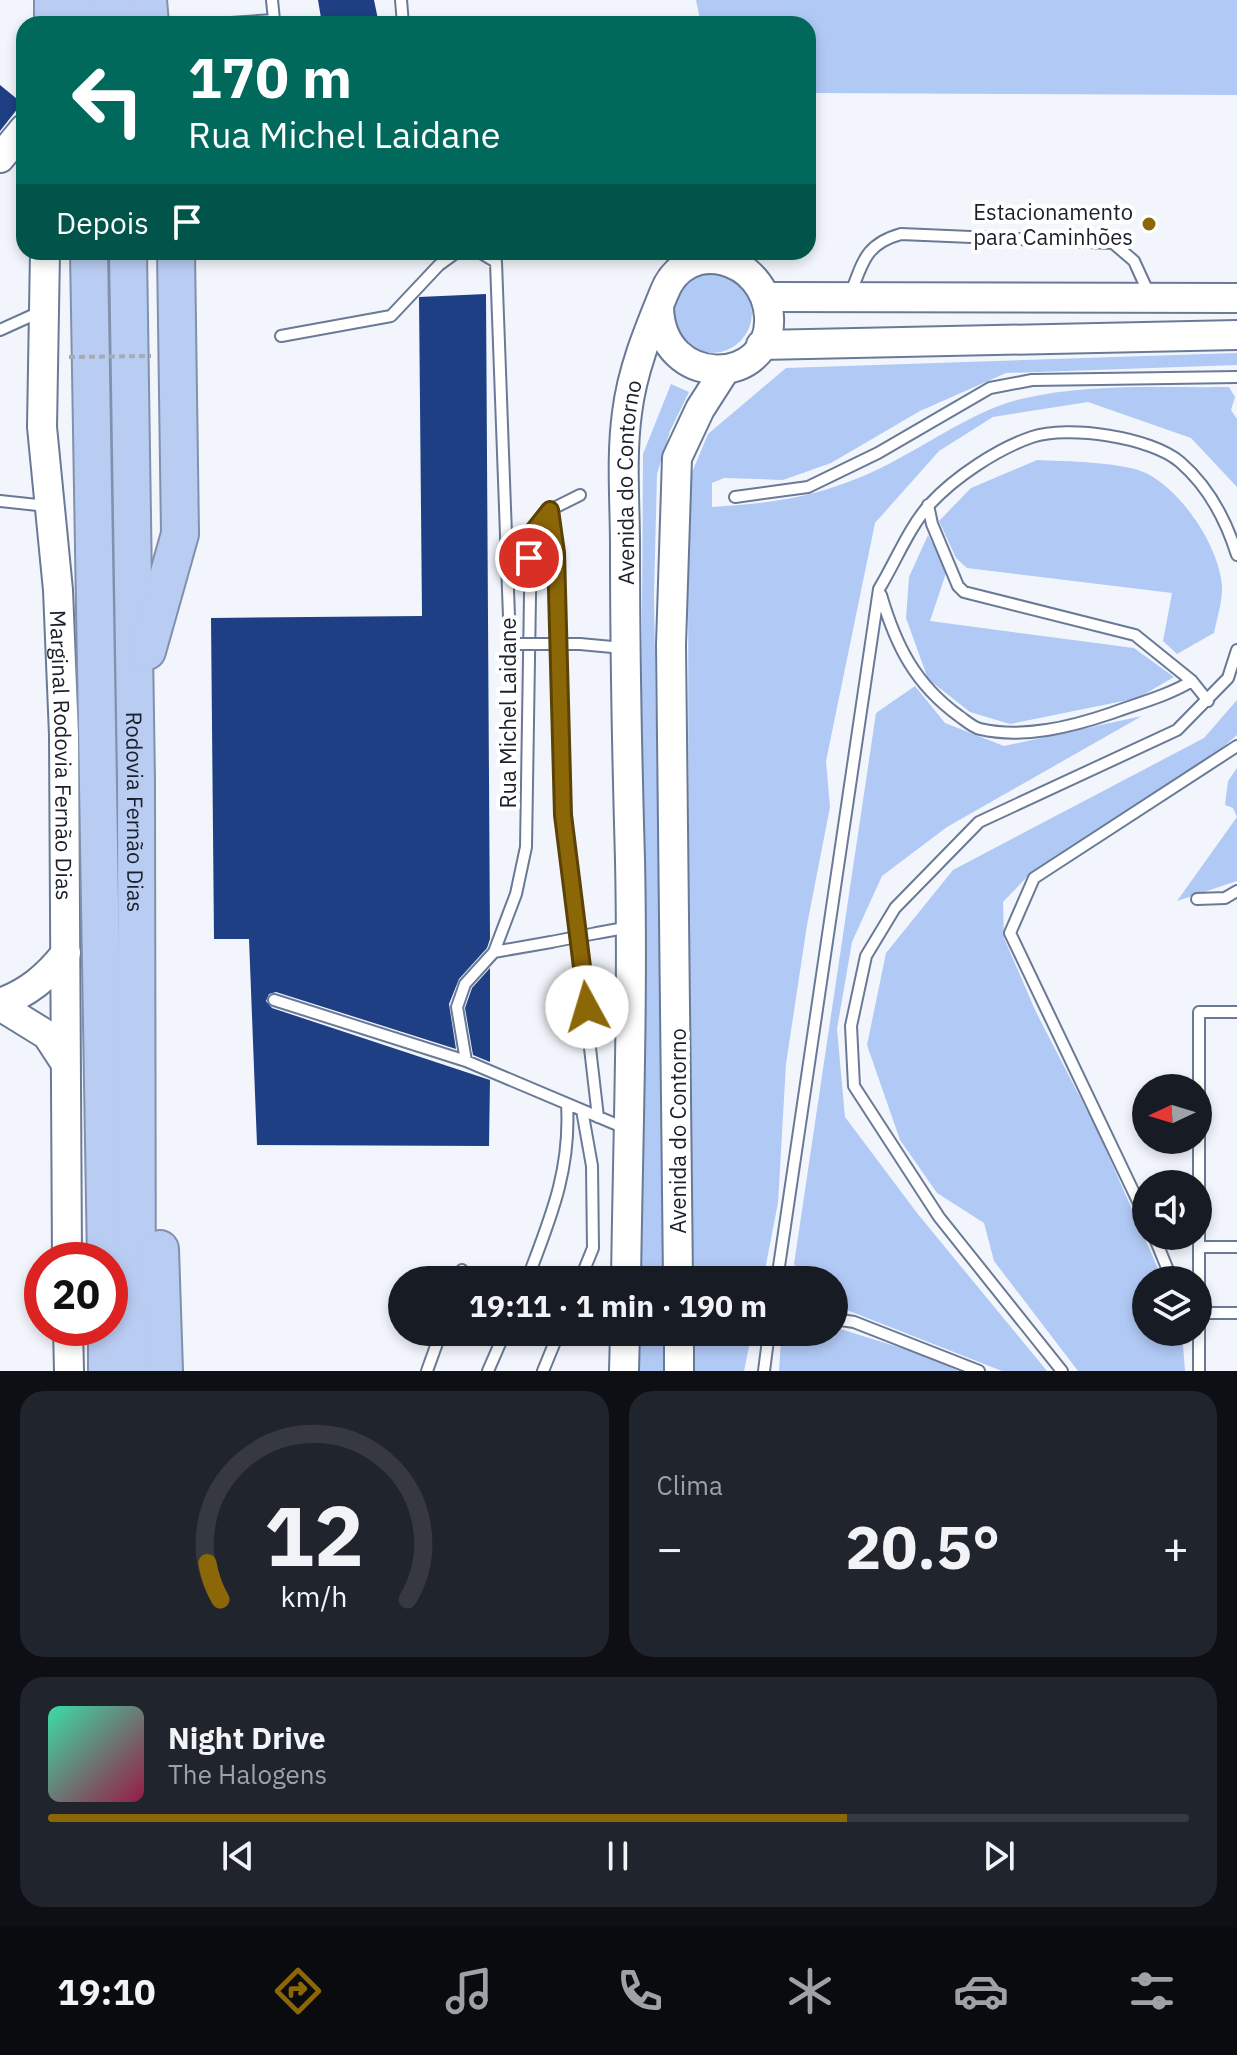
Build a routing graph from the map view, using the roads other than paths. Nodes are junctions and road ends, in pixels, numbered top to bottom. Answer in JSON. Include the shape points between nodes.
{"nodes":[{"id":1,"x":16,"y":138,"type":"edge"},
{"id":2,"x":1,"y":156,"type":"edge"},
{"id":3,"x":45,"y":260,"type":"edge"},
{"id":4,"x":89,"y":260,"type":"edge"},
{"id":5,"x":128,"y":260,"type":"edge"},
{"id":6,"x":176,"y":260,"type":"edge"},
{"id":7,"x":446,"y":260,"type":"edge"},
{"id":8,"x":493,"y":260,"type":"edge"},
{"id":9,"x":705,"y":260,"type":"edge"},
{"id":10,"x":718,"y":260,"type":"edge"},
{"id":11,"x":767,"y":297,"type":"junction"},
{"id":12,"x":850,"y":297,"type":"junction"},
{"id":13,"x":1151,"y":298,"type":"junction"},
{"id":14,"x":1237,"y":298,"type":"edge"},
{"id":15,"x":659,"y":307,"type":"junction"},
{"id":16,"x":42,"y":311,"type":"junction"},
{"id":17,"x":0,"y":330,"type":"edge"},
{"id":18,"x":1237,"y":335,"type":"edge"},
{"id":19,"x":281,"y":336,"type":"dead end"},
{"id":20,"x":1152,"y":337,"type":"junction"},
{"id":21,"x":761,"y":345,"type":"junction"},
{"id":22,"x":725,"y":370,"type":"junction"},
{"id":23,"x":1237,"y":377,"type":"edge"},
{"id":24,"x":580,"y":495,"type":"dead end"},
{"id":25,"x":735,"y":497,"type":"dead end"},
{"id":26,"x":0,"y":501,"type":"edge"},
{"id":27,"x":928,"y":505,"type":"junction"},
{"id":28,"x":47,"y":506,"type":"junction"},
{"id":29,"x":550,"y":510,"type":"junction"},
{"id":30,"x":1237,"y":555,"type":"edge"},
{"id":31,"x":879,"y":589,"type":"junction"},
{"id":32,"x":625,"y":648,"type":"junction"},
{"id":33,"x":1237,"y":650,"type":"edge"},
{"id":34,"x":1192,"y":681,"type":"junction"},
{"id":35,"x":1208,"y":701,"type":"junction"},
{"id":36,"x":1237,"y":746,"type":"edge"},
{"id":37,"x":136,"y":781,"type":"junction"},
{"id":38,"x":1237,"y":891,"type":"edge"},
{"id":39,"x":1197,"y":899,"type":"dead end"},
{"id":40,"x":631,"y":926,"type":"junction"},
{"id":41,"x":494,"y":952,"type":"junction"},
{"id":42,"x":66,"y":953,"type":"junction"},
{"id":43,"x":136,"y":993,"type":"junction"},
{"id":44,"x":274,"y":1000,"type":"dead end"},
{"id":45,"x":0,"y":1005,"type":"edge"},
{"id":46,"x":1237,"y":1012,"type":"edge"},
{"id":47,"x":64,"y":1061,"type":"junction"},
{"id":48,"x":466,"y":1061,"type":"junction"},
{"id":49,"x":567,"y":1104,"type":"junction"},
{"id":50,"x":582,"y":1110,"type":"junction"},
{"id":51,"x":598,"y":1117,"type":"junction"},
{"id":52,"x":628,"y":1130,"type":"junction"},
{"id":53,"x":1199,"y":1170,"type":"edge"},
{"id":54,"x":1132,"y":1189,"type":"edge"},
{"id":55,"x":67,"y":1242,"type":"edge"},
{"id":56,"x":106,"y":1242,"type":"edge"},
{"id":57,"x":1212,"y":1247,"type":"edge"},
{"id":58,"x":1237,"y":1247,"type":"edge"},
{"id":59,"x":532,"y":1266,"type":"edge"},
{"id":60,"x":586,"y":1266,"type":"edge"},
{"id":61,"x":626,"y":1266,"type":"edge"},
{"id":62,"x":678,"y":1266,"type":"edge"},
{"id":63,"x":779,"y":1266,"type":"edge"},
{"id":64,"x":1212,"y":1313,"type":"edge"},
{"id":65,"x":1237,"y":1313,"type":"edge"},
{"id":66,"x":848,"y":1321,"type":"edge"},
{"id":67,"x":68,"y":1346,"type":"edge"},
{"id":68,"x":107,"y":1346,"type":"edge"},
{"id":69,"x":436,"y":1346,"type":"edge"},
{"id":70,"x":499,"y":1346,"type":"edge"},
{"id":71,"x":553,"y":1346,"type":"edge"},
{"id":72,"x":625,"y":1346,"type":"edge"},
{"id":73,"x":679,"y":1346,"type":"edge"},
{"id":74,"x":767,"y":1346,"type":"edge"},
{"id":75,"x":1199,"y":1346,"type":"edge"},
{"id":76,"x":69,"y":1371,"type":"edge"},
{"id":77,"x":107,"y":1371,"type":"edge"},
{"id":78,"x":137,"y":1371,"type":"edge"},
{"id":79,"x":164,"y":1371,"type":"edge"},
{"id":80,"x":427,"y":1371,"type":"edge"},
{"id":81,"x":488,"y":1371,"type":"edge"},
{"id":82,"x":543,"y":1371,"type":"edge"},
{"id":83,"x":624,"y":1371,"type":"edge"},
{"id":84,"x":679,"y":1371,"type":"edge"},
{"id":85,"x":764,"y":1371,"type":"edge"},
{"id":86,"x":979,"y":1371,"type":"edge"},
{"id":87,"x":1062,"y":1371,"type":"edge"},
{"id":88,"x":1199,"y":1371,"type":"edge"}],
"edges":[{"from":1,"to":2,"type":"street"},
{"from":3,"to":16,"type":"street","name":"Marginal Rodovia Fernão Dias"},
{"from":4,"to":56,"type":"highway","name":"Rodovia Fernão Dias"},
{"from":5,"to":37,"type":"highway","name":"Rodovia Fernão Dias"},
{"from":6,"to":37,"type":"highway","via":[[180,534],[148,639]]},
{"from":7,"to":19,"type":"lane","via":[[391,316]]},
{"from":8,"to":32,"type":"lane","bridge":true,"via":[[510,644]]},
{"from":9,"to":15,"type":"street","name":"Avenida do Contorno","via":[[676,274]]},
{"from":10,"to":11,"type":"street","name":"Avenida do Contorno","via":[[744,268]]},
{"from":11,"to":12,"type":"street"},
{"from":11,"to":21,"type":"street","via":[[770,321]]},
{"from":12,"to":13,"type":"street"},
{"from":12,"to":13,"type":"lane","via":[[863,260],[878,241],[901,234],[1113,243],[1134,261]]},
{"from":13,"to":14,"type":"street"},
{"from":13,"to":20,"type":"street"},
{"from":15,"to":22,"type":"street","via":[[666,342],[677,356],[692,366]]},
{"from":15,"to":32,"type":"street","name":"Avenida do Contorno","via":[[640,349],[627,414]]},
{"from":16,"to":17,"type":"lane"},
{"from":16,"to":28,"type":"street","name":"Marginal Rodovia Fernão Dias"},
{"from":18,"to":20,"type":"street"},
{"from":20,"to":21,"type":"street"},
{"from":21,"to":22,"type":"street","via":[[752,357]]},
{"from":22,"to":62,"type":"street","name":"Avenida do Contorno","via":[[677,458],[671,645]]},
{"from":23,"to":25,"type":"lane","via":[[1032,380],[990,388],[808,487]]},
{"from":24,"to":29,"type":"lane"},
{"from":26,"to":28,"type":"lane"},
{"from":27,"to":30,"type":"lane","via":[[973,468],[1033,436],[1085,432],[1137,442],[1178,460],[1210,496],[1230,530]]},
{"from":27,"to":31,"type":"lane"},
{"from":27,"to":34,"type":"lane","via":[[964,592],[1135,635]]},
{"from":28,"to":42,"type":"street","name":"Marginal Rodovia Fernão Dias","via":[[58,590]]},
{"from":29,"to":41,"type":"lane","name":"Rua Michel Laidane","via":[[531,534],[530,546],[526,847],[516,894]]},
{"from":29,"to":51,"type":"lane","via":[[556,553],[563,815]]},
{"from":31,"to":34,"type":"lane","via":[[913,670],[931,696],[977,728],[1021,733],[1083,723]]},
{"from":31,"to":63,"type":"lane"},
{"from":32,"to":40,"type":"street","name":"Avenida do Contorno"},
{"from":33,"to":35,"type":"lane","via":[[1228,678]]},
{"from":34,"to":35,"type":"lane"},
{"from":35,"to":87,"type":"lane","via":[[1177,730],[979,822],[895,908],[866,956],[851,1026],[854,1086],[939,1217]]},
{"from":36,"to":54,"type":"lane","via":[[1034,878],[1010,933]]},
{"from":37,"to":43,"type":"highway","name":"Rodovia Fernão Dias"},
{"from":38,"to":39,"type":"lane","via":[[1225,898]]},
{"from":40,"to":41,"type":"lane","bridge":true},
{"from":40,"to":52,"type":"street","name":"Avenida do Contorno"},
{"from":41,"to":48,"type":"lane","via":[[465,984],[457,1007]]},
{"from":42,"to":45,"type":"street","via":[[23,995]]},
{"from":42,"to":47,"type":"street","name":"Marginal Rodovia Fernão Dias"},
{"from":43,"to":78,"type":"highway","name":"Rodovia Fernão Dias"},
{"from":43,"to":79,"type":"highway","via":[[157,1184]]},
{"from":44,"to":48,"type":"lane"},
{"from":45,"to":47,"type":"street","via":[[47,1035]]},
{"from":46,"to":53,"type":"lane","via":[[1199,1012]]},
{"from":47,"to":55,"type":"street","name":"Marginal Rodovia Fernão Dias"},
{"from":48,"to":49,"type":"lane"},
{"from":49,"to":50,"type":"lane"},
{"from":49,"to":59,"type":"lane","via":[[569,1138],[560,1192]]},
{"from":50,"to":51,"type":"lane"},
{"from":50,"to":60,"type":"lane","via":[[592,1166],[593,1248]]},
{"from":51,"to":52,"type":"lane"},
{"from":52,"to":61,"type":"street","name":"Avenida do Contorno"},
{"from":57,"to":58,"type":"lane"},
{"from":64,"to":65,"type":"lane"},
{"from":66,"to":86,"type":"lane"},
{"from":67,"to":76,"type":"street"},
{"from":68,"to":77,"type":"highway"},
{"from":69,"to":80,"type":"lane"},
{"from":70,"to":81,"type":"lane"},
{"from":71,"to":82,"type":"lane"},
{"from":72,"to":83,"type":"street"},
{"from":73,"to":84,"type":"street"},
{"from":74,"to":85,"type":"lane"},
{"from":75,"to":88,"type":"lane"}]}
